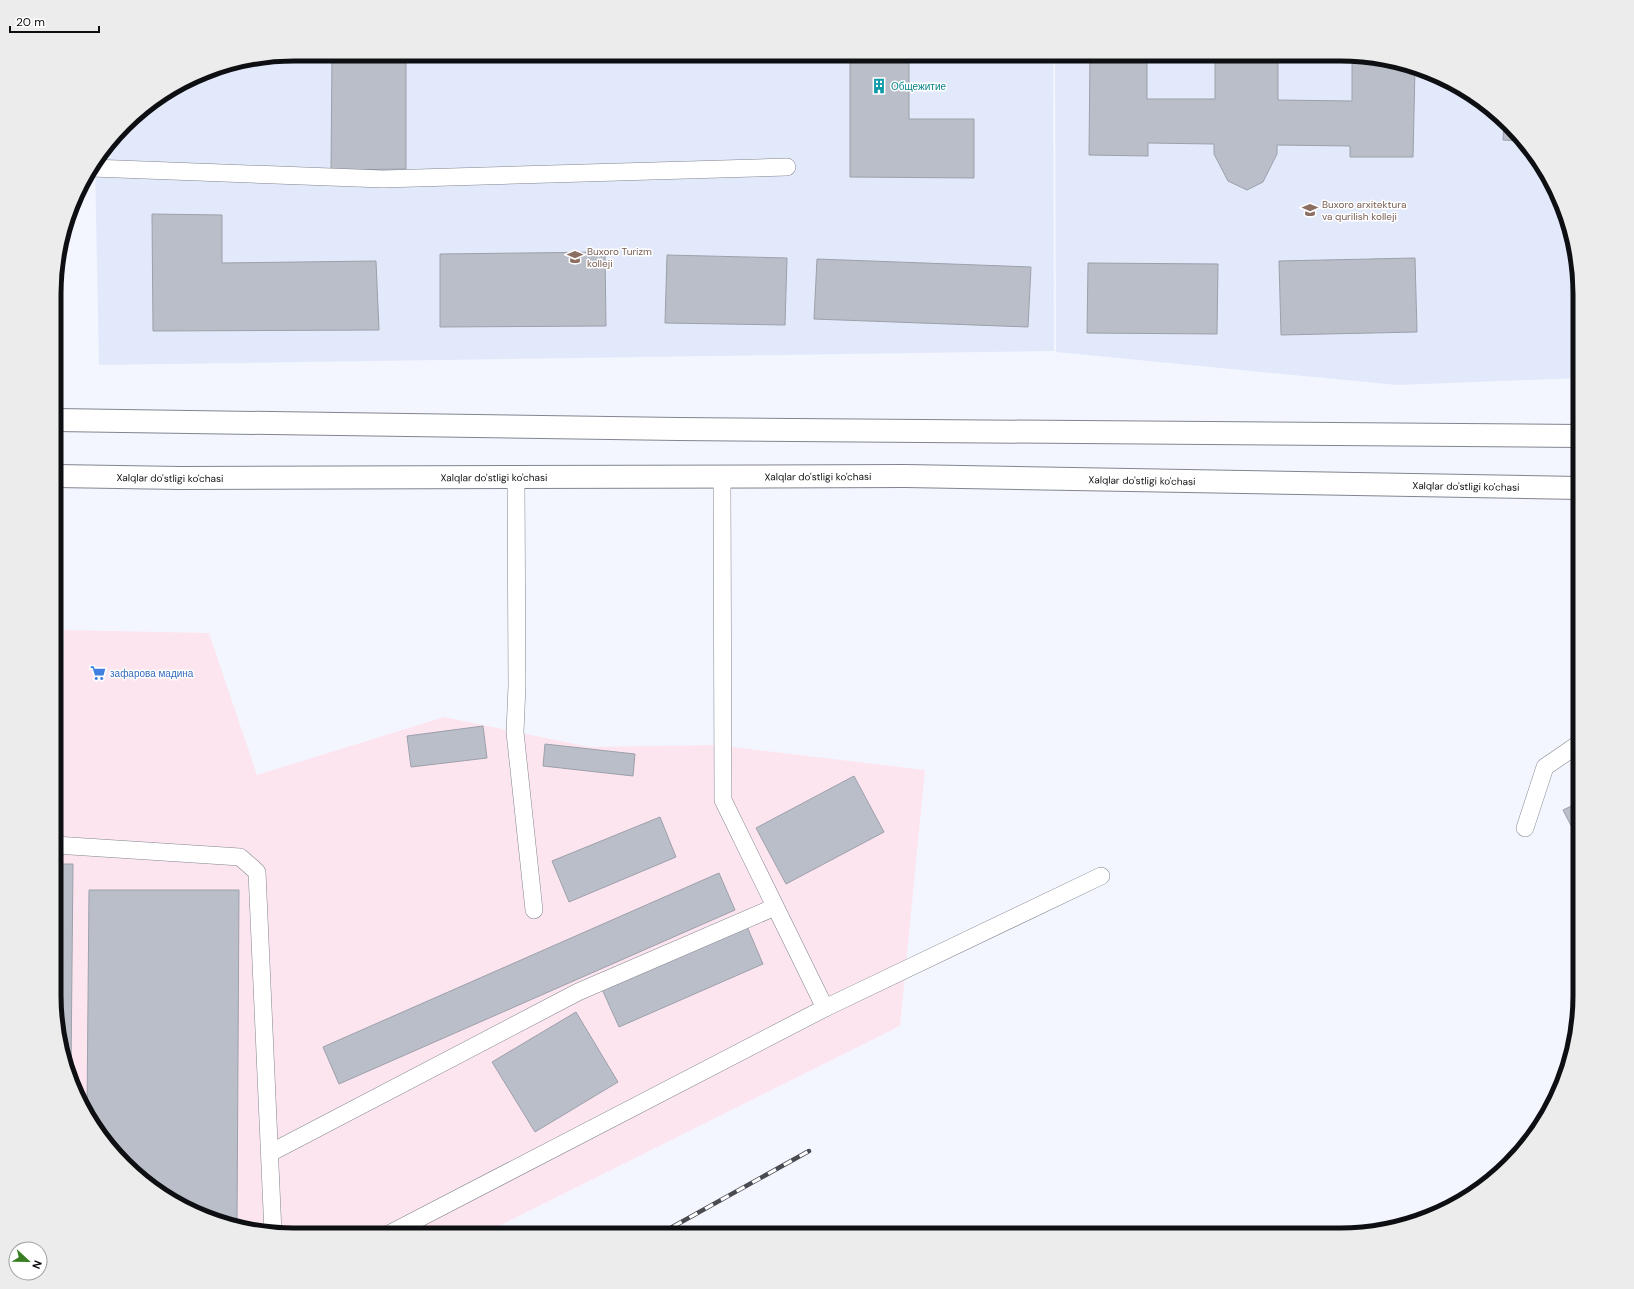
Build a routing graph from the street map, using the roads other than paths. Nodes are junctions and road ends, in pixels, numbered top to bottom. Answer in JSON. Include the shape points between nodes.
{"nodes":[{"id":1,"x":787,"y":167,"type":"dead end"},
{"id":2,"x":98,"y":168,"type":"edge"},
{"id":3,"x":61,"y":420,"type":"edge"},
{"id":4,"x":1573,"y":436,"type":"edge"},
{"id":5,"x":61,"y":476,"type":"edge"},
{"id":6,"x":722,"y":476,"type":"junction"},
{"id":7,"x":516,"y":477,"type":"junction"},
{"id":8,"x":1573,"y":488,"type":"edge"},
{"id":9,"x":1573,"y":748,"type":"edge"},
{"id":10,"x":1525,"y":828,"type":"dead end"},
{"id":11,"x":61,"y":845,"type":"edge"},
{"id":12,"x":1101,"y":876,"type":"dead end"},
{"id":13,"x":775,"y":907,"type":"junction"},
{"id":14,"x":534,"y":910,"type":"dead end"},
{"id":15,"x":825,"y":1008,"type":"junction"},
{"id":16,"x":270,"y":1153,"type":"junction"},
{"id":17,"x":273,"y":1227,"type":"edge"},
{"id":18,"x":399,"y":1228,"type":"edge"}],
"edges":[{"from":1,"to":2,"type":"lane","via":[[383,179]]},
{"from":3,"to":4,"type":"main road","via":[[686,429]]},
{"from":5,"to":7,"type":"main road","name":"Xalqlar do'stligi ko'chasi"},
{"from":6,"to":7,"type":"main road","name":"Xalqlar do'stligi ko'chasi"},
{"from":6,"to":8,"type":"main road","name":"Xalqlar do'stligi ko'chasi","via":[[905,476]]},
{"from":6,"to":13,"type":"lane","via":[[723,800]]},
{"from":7,"to":14,"type":"lane","via":[[515,732]]},
{"from":9,"to":10,"type":"lane","via":[[1545,767]]},
{"from":11,"to":16,"type":"lane","via":[[240,857],[257,872]]},
{"from":12,"to":15,"type":"lane"},
{"from":13,"to":15,"type":"lane"},
{"from":13,"to":16,"type":"lane","via":[[578,992]]},
{"from":15,"to":18,"type":"lane"},
{"from":16,"to":17,"type":"lane"}]}
